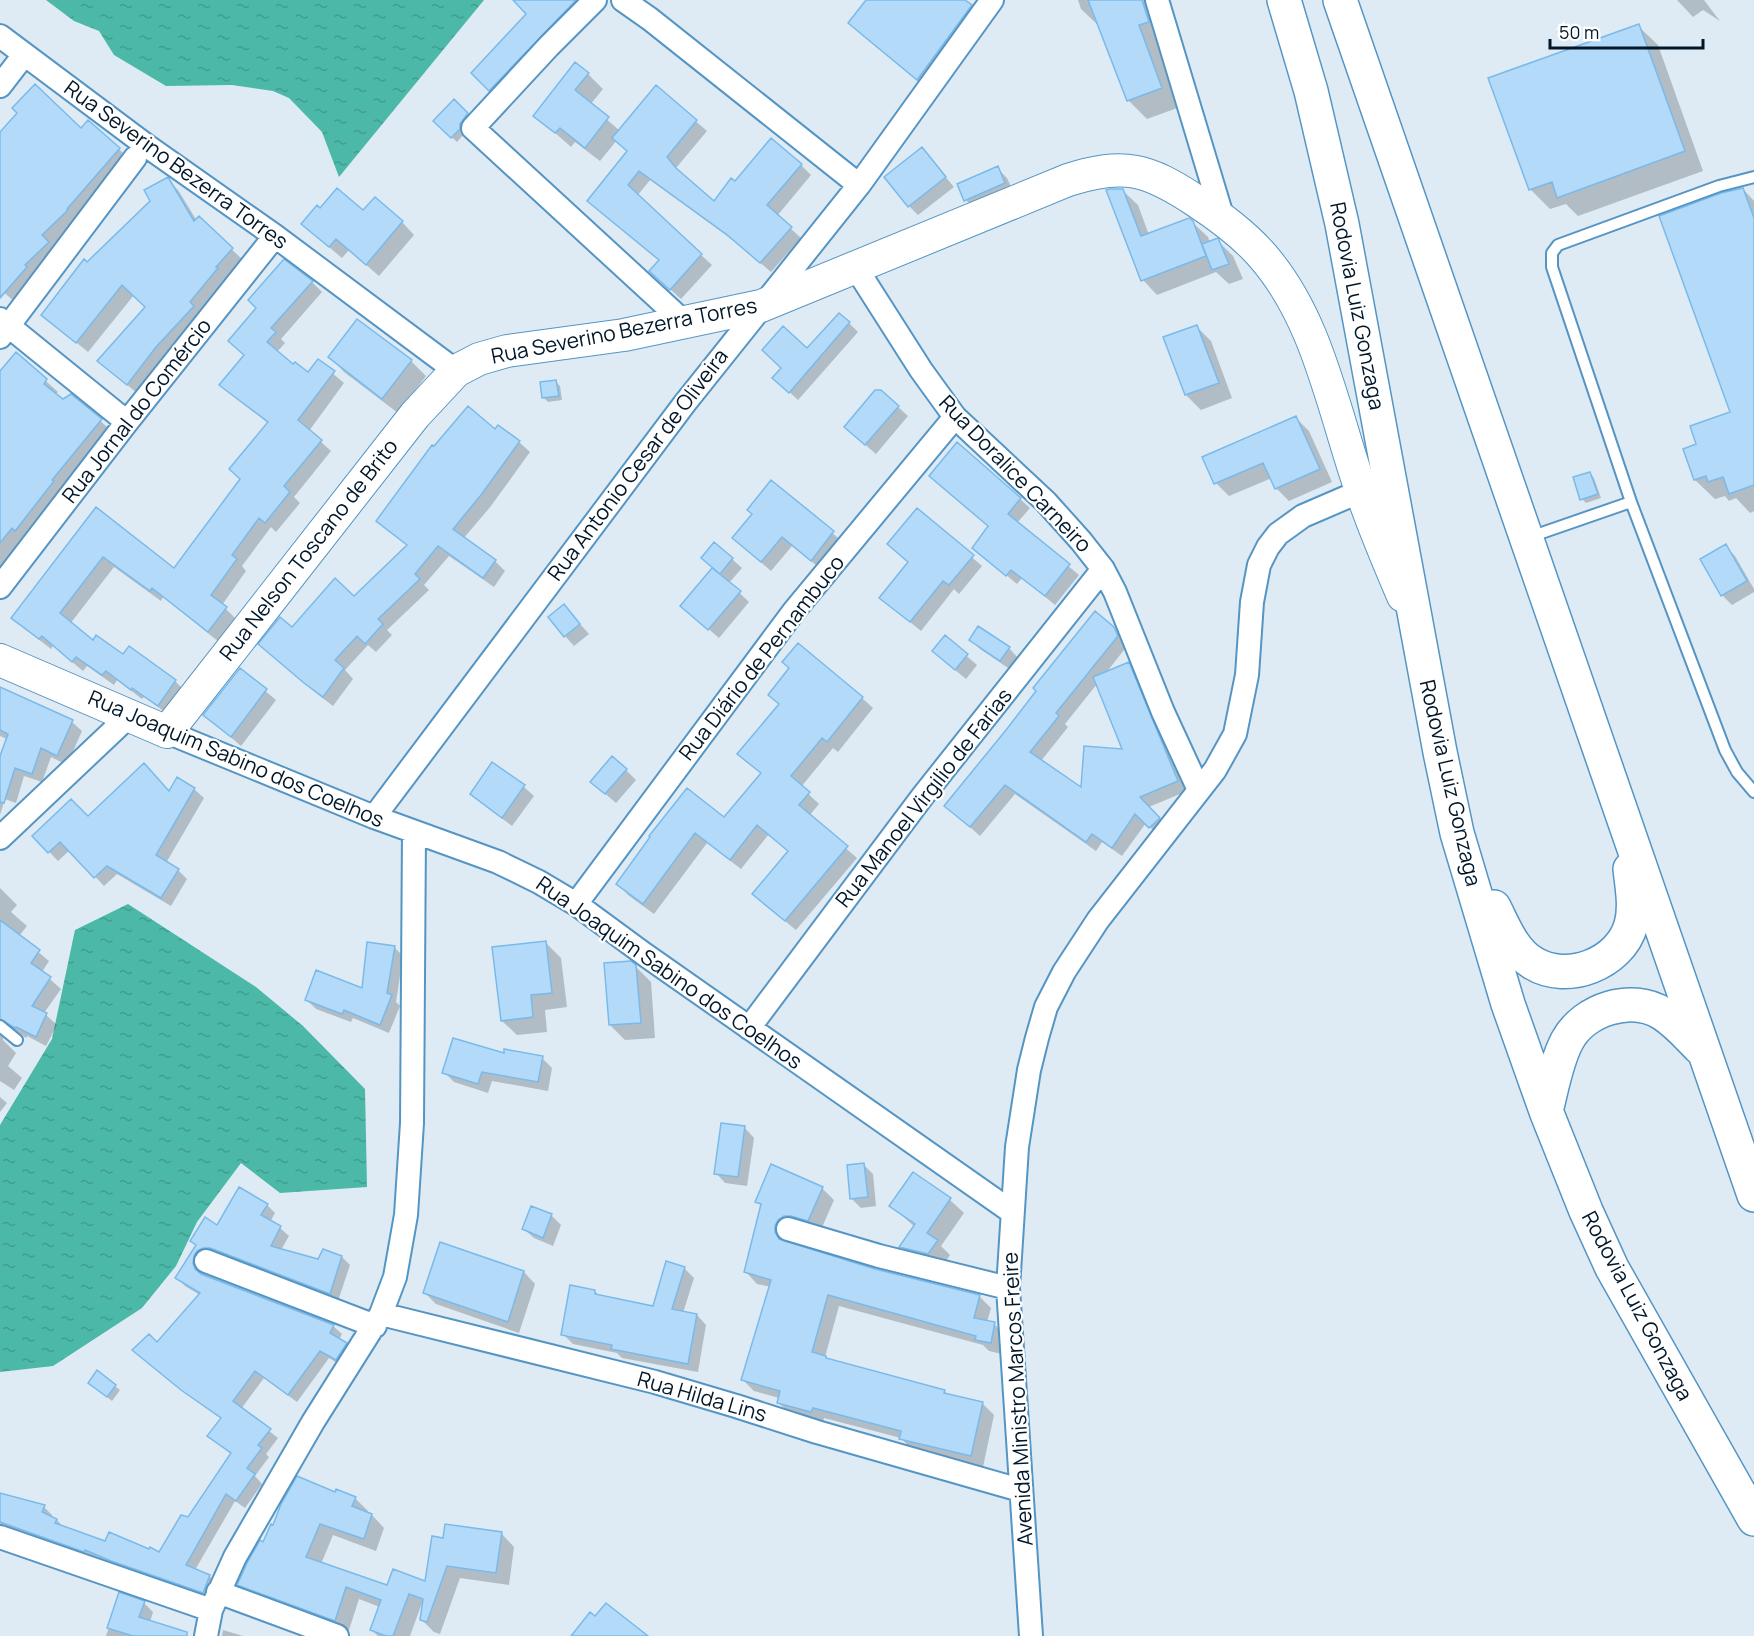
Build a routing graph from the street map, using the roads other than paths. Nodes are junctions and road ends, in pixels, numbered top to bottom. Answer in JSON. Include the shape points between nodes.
{"nodes":[{"id":1,"x":595,"y":0,"type":"edge"},
{"id":2,"x":623,"y":0,"type":"edge"},
{"id":3,"x":1157,"y":0,"type":"edge"},
{"id":4,"x":1284,"y":0,"type":"edge"},
{"id":5,"x":1340,"y":0,"type":"edge"},
{"id":6,"x":986,"y":2,"type":"edge"},
{"id":7,"x":0,"y":36,"type":"edge"},
{"id":8,"x":17,"y":63,"type":"dead end"},
{"id":9,"x":0,"y":86,"type":"edge"},
{"id":10,"x":135,"y":158,"type":"dead end"},
{"id":11,"x":1754,"y":177,"type":"edge"},
{"id":12,"x":859,"y":185,"type":"junction"},
{"id":13,"x":1223,"y":219,"type":"junction"},
{"id":14,"x":275,"y":236,"type":"junction"},
{"id":15,"x":856,"y":268,"type":"junction"},
{"id":16,"x":761,"y":306,"type":"junction"},
{"id":17,"x":684,"y":322,"type":"junction"},
{"id":18,"x":3,"y":327,"type":"edge"},
{"id":19,"x":1369,"y":369,"type":"junction"},
{"id":20,"x":456,"y":371,"type":"junction"},
{"id":21,"x":1329,"y":392,"type":"junction"},
{"id":22,"x":955,"y":417,"type":"junction"},
{"id":23,"x":127,"y":422,"type":"junction"},
{"id":24,"x":1361,"y":492,"type":"junction"},
{"id":25,"x":1631,"y":502,"type":"junction"},
{"id":26,"x":1527,"y":538,"type":"junction"},
{"id":27,"x":1103,"y":569,"type":"junction"},
{"id":28,"x":0,"y":587,"type":"edge"},
{"id":29,"x":1417,"y":630,"type":"junction"},
{"id":30,"x":0,"y":660,"type":"edge"},
{"id":31,"x":130,"y":715,"type":"junction"},
{"id":32,"x":166,"y":732,"type":"junction"},
{"id":33,"x":1199,"y":789,"type":"junction"},
{"id":34,"x":1754,"y":792,"type":"edge"},
{"id":35,"x":374,"y":818,"type":"junction"},
{"id":36,"x":1626,"y":822,"type":"junction"},
{"id":37,"x":414,"y":832,"type":"junction"},
{"id":38,"x":1457,"y":833,"type":"junction"},
{"id":39,"x":0,"y":838,"type":"edge"},
{"id":40,"x":576,"y":904,"type":"junction"},
{"id":41,"x":0,"y":1026,"type":"edge"},
{"id":42,"x":749,"y":1028,"type":"junction"},
{"id":43,"x":17,"y":1040,"type":"dead end"},
{"id":44,"x":1705,"y":1054,"type":"junction"},
{"id":45,"x":1546,"y":1111,"type":"junction"},
{"id":46,"x":1754,"y":1196,"type":"edge"},
{"id":47,"x":1012,"y":1212,"type":"junction"},
{"id":48,"x":788,"y":1229,"type":"dead end"},
{"id":49,"x":206,"y":1261,"type":"dead end"},
{"id":50,"x":1008,"y":1288,"type":"junction"},
{"id":51,"x":378,"y":1320,"type":"junction"},
{"id":52,"x":1020,"y":1490,"type":"junction"},
{"id":53,"x":1754,"y":1519,"type":"edge"},
{"id":54,"x":0,"y":1537,"type":"edge"},
{"id":55,"x":214,"y":1601,"type":"junction"},
{"id":56,"x":206,"y":1636,"type":"edge"},
{"id":57,"x":337,"y":1636,"type":"edge"},
{"id":58,"x":1031,"y":1636,"type":"edge"}],
"edges":[{"from":1,"to":17,"type":"street","via":[[473,128]]},
{"from":2,"to":12,"type":"street"},
{"from":3,"to":13,"type":"street"},
{"from":4,"to":19,"type":"highway","name":"Rodovia Luiz Gonzaga","via":[[1311,91],[1342,224]]},
{"from":5,"to":26,"type":"highway"},
{"from":6,"to":12,"type":"street","name":"Rua Antonio Cesar de Oliveira"},
{"from":7,"to":14,"type":"street","name":"Rua Severino Bezerra Torres"},
{"from":8,"to":9,"type":"street"},
{"from":10,"to":18,"type":"street"},
{"from":11,"to":25,"type":"lane","via":[[1558,245],[1552,253],[1552,267]]},
{"from":12,"to":16,"type":"street","name":"Rua Antonio Cesar de Oliveira"},
{"from":13,"to":15,"type":"main road","name":"Rua Severino Bezerra Torres","via":[[1172,185],[1146,174],[1103,170],[1068,180]]},
{"from":13,"to":21,"type":"main road","name":"Rua Severino Bezerra Torres","via":[[1259,251],[1294,300],[1311,334]]},
{"from":14,"to":20,"type":"street","name":"Rua Severino Bezerra Torres"},
{"from":14,"to":23,"type":"street","name":"Rua Jornal do Comércio"},
{"from":15,"to":16,"type":"main road","name":"Rua Severino Bezerra Torres"},
{"from":15,"to":22,"type":"street","name":"Rua Doralice Carneiro"},
{"from":16,"to":17,"type":"main road","name":"Rua Severino Bezerra Torres"},
{"from":16,"to":35,"type":"street","name":"Rua Antonio Cesar de Oliveira"},
{"from":17,"to":20,"type":"main road","name":"Rua Severino Bezerra Torres","via":[[507,351]]},
{"from":18,"to":23,"type":"street"},
{"from":19,"to":21,"type":"main road","via":[[1351,390]]},
{"from":19,"to":29,"type":"highway","name":"Rodovia Luiz Gonzaga"},
{"from":20,"to":32,"type":"main road","name":"Rua Nelson Toscano de Brito","via":[[415,415]]},
{"from":21,"to":24,"type":"main road","name":"Rua Severino Bezerra Torres"},
{"from":22,"to":27,"type":"street","name":"Rua Doralice Carneiro","via":[[1046,502]]},
{"from":22,"to":40,"type":"street","name":"Rua Diário de Pernambuco","via":[[794,611]]},
{"from":23,"to":28,"type":"street","name":"Rua Jornal do Comércio"},
{"from":24,"to":29,"type":"main road","name":"Rua Severino Bezerra Torres"},
{"from":24,"to":33,"type":"street","name":"Avenida Ministro Marcos Freire","via":[[1304,516],[1278,534],[1268,547],[1259,565],[1252,602],[1246,675],[1235,734]]},
{"from":25,"to":26,"type":"lane"},
{"from":25,"to":34,"type":"lane","via":[[1725,750]]},
{"from":26,"to":36,"type":"highway"},
{"from":27,"to":33,"type":"street","name":"Rua Doralice Carneiro"},
{"from":27,"to":42,"type":"street","name":"Rua Manoel Virgilio de Farias","via":[[922,797]]},
{"from":29,"to":38,"type":"highway","name":"Rodovia Luiz Gonzaga"},
{"from":30,"to":31,"type":"main road","name":"Rua Joaquim Sabino dos Coelhos"},
{"from":31,"to":32,"type":"main road","name":"Rua Joaquim Sabino dos Coelhos"},
{"from":31,"to":39,"type":"street"},
{"from":32,"to":35,"type":"street","name":"Rua Joaquim Sabino dos Coelhos"},
{"from":33,"to":47,"type":"street","name":"Avenida Ministro Marcos Freire","via":[[1098,920],[1046,1007],[1029,1070]]},
{"from":35,"to":37,"type":"street","name":"Rua Joaquim Sabino dos Coelhos"},
{"from":36,"to":38,"type":"highway","via":[[1632,923],[1608,957],[1570,972],[1533,964],[1513,944]]},
{"from":36,"to":44,"type":"highway"},
{"from":37,"to":40,"type":"street","name":"Rua Joaquim Sabino dos Coelhos","via":[[498,862]]},
{"from":37,"to":51,"type":"street","via":[[412,1134],[401,1248],[395,1277]]},
{"from":38,"to":45,"type":"highway","name":"Rodovia Luiz Gonzaga","via":[[1508,1004]]},
{"from":40,"to":42,"type":"street","name":"Rua Joaquim Sabino dos Coelhos"},
{"from":41,"to":43,"type":"lane"},
{"from":42,"to":47,"type":"street","name":"Rua Joaquim Sabino dos Coelhos"},
{"from":44,"to":45,"type":"highway","via":[[1661,1012],[1645,1006],[1613,1006],[1584,1022],[1567,1041]]},
{"from":44,"to":46,"type":"highway"},
{"from":45,"to":53,"type":"highway","name":"Rodovia Luiz Gonzaga","via":[[1612,1268]]},
{"from":47,"to":50,"type":"street","name":"Avenida Ministro Marcos Freire"},
{"from":48,"to":50,"type":"street"},
{"from":49,"to":51,"type":"street","name":"Rua Hilda Lins"},
{"from":50,"to":52,"type":"street","name":"Avenida Ministro Marcos Freire"},
{"from":51,"to":52,"type":"street","name":"Rua Hilda Lins","via":[[655,1382]]},
{"from":51,"to":55,"type":"street","via":[[268,1498]]},
{"from":52,"to":58,"type":"street","name":"Avenida Ministro Marcos Freire"},
{"from":54,"to":55,"type":"street"},
{"from":55,"to":56,"type":"street"},
{"from":55,"to":57,"type":"street"}]}
